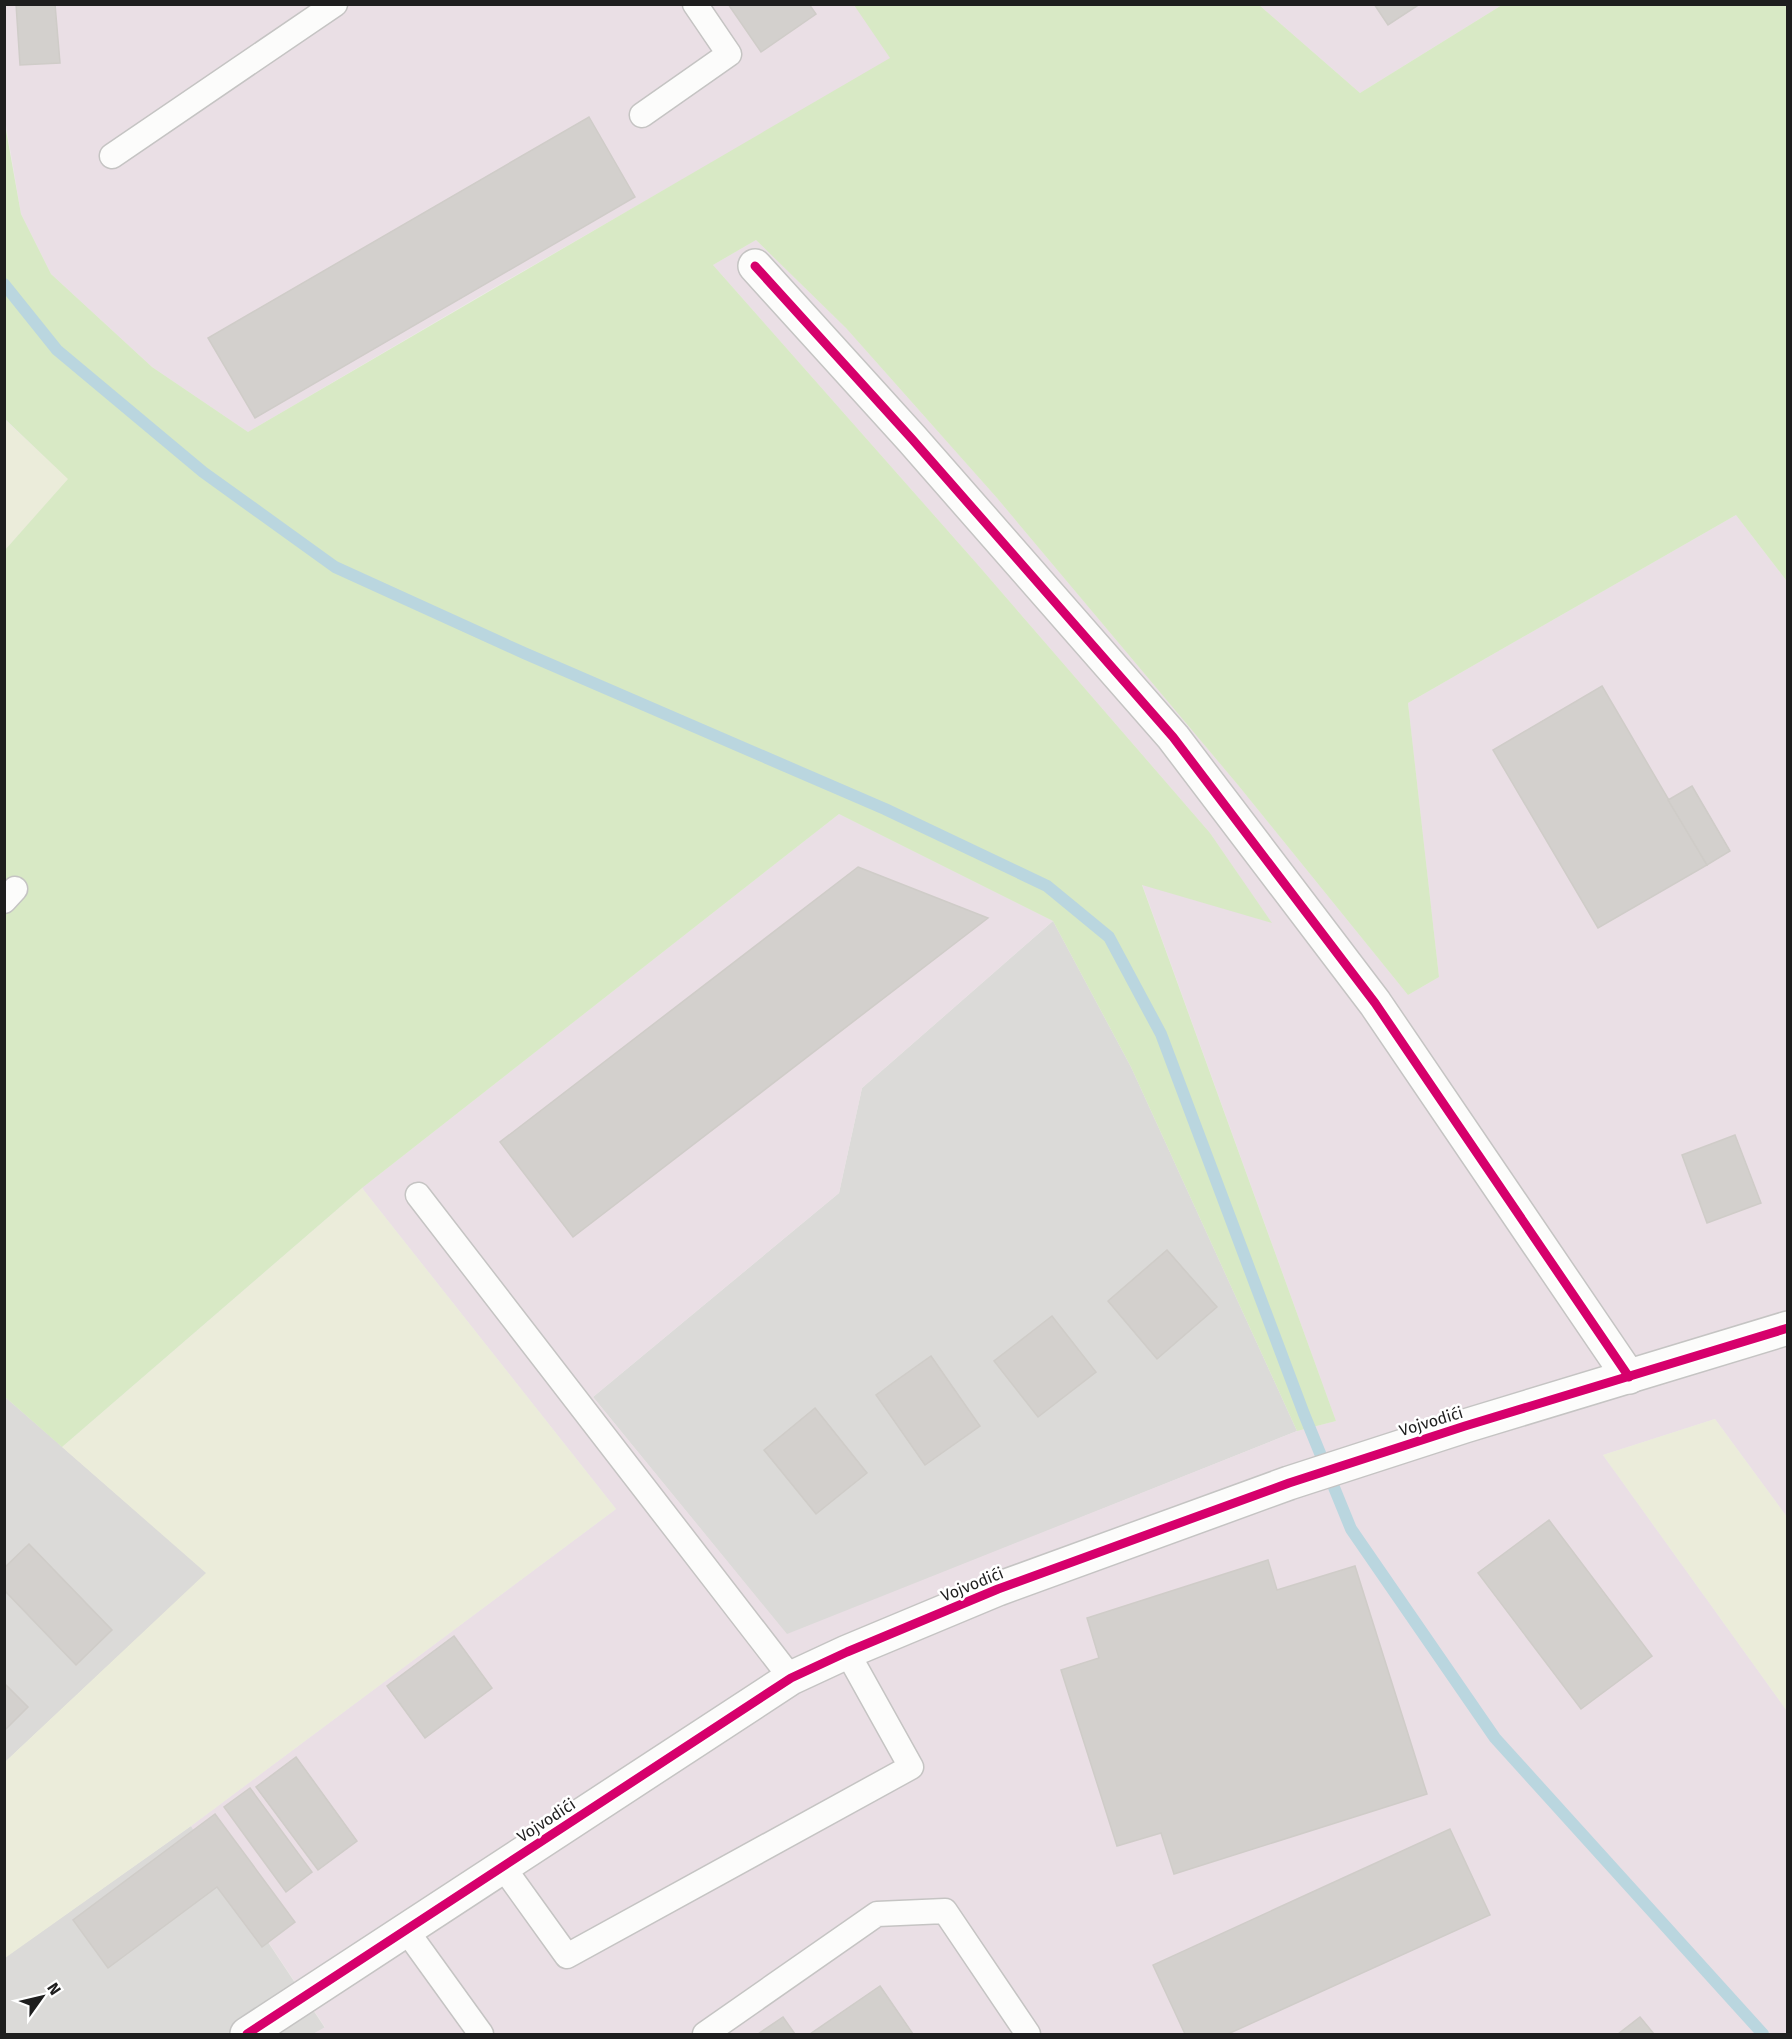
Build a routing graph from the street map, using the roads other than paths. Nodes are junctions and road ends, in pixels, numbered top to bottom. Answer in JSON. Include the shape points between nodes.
{"nodes":[{"id":1,"x":335,"y":4,"type":"edge"},
{"id":2,"x":695,"y":4,"type":"edge"},
{"id":3,"x":642,"y":115,"type":"dead end"},
{"id":4,"x":112,"y":156,"type":"dead end"},
{"id":5,"x":755,"y":266,"type":"dead end"},
{"id":6,"x":418,"y":1195,"type":"dead end"},
{"id":7,"x":1788,"y":1328,"type":"edge"},
{"id":8,"x":1629,"y":1377,"type":"junction"},
{"id":9,"x":848,"y":1652,"type":"junction"},
{"id":10,"x":791,"y":1678,"type":"junction"},
{"id":11,"x":503,"y":1867,"type":"junction"},
{"id":12,"x":406,"y":1930,"type":"junction"},
{"id":13,"x":247,"y":2034,"type":"edge"},
{"id":14,"x":481,"y":2034,"type":"edge"},
{"id":15,"x":705,"y":2034,"type":"edge"},
{"id":16,"x":1028,"y":2034,"type":"edge"}],
"edges":[{"from":1,"to":4,"type":"lane"},
{"from":2,"to":3,"type":"lane","via":[[729,54]]},
{"from":5,"to":8,"type":"street","via":[[1173,737],[1375,1003]]},
{"from":6,"to":10,"type":"lane"},
{"from":7,"to":8,"type":"street","name":"Vojvodići"},
{"from":8,"to":9,"type":"street","name":"Vojvodići","via":[[1289,1483],[998,1589]]},
{"from":9,"to":10,"type":"street","name":"Vojvodići"},
{"from":9,"to":11,"type":"lane","via":[[911,1767],[567,1956]]},
{"from":10,"to":11,"type":"street","name":"Vojvodići"},
{"from":11,"to":12,"type":"street","name":"Vojvodići"},
{"from":12,"to":13,"type":"street","name":"Vojvodići"},
{"from":12,"to":14,"type":"lane"},
{"from":15,"to":16,"type":"lane","via":[[877,1914],[945,1911]]}]}
